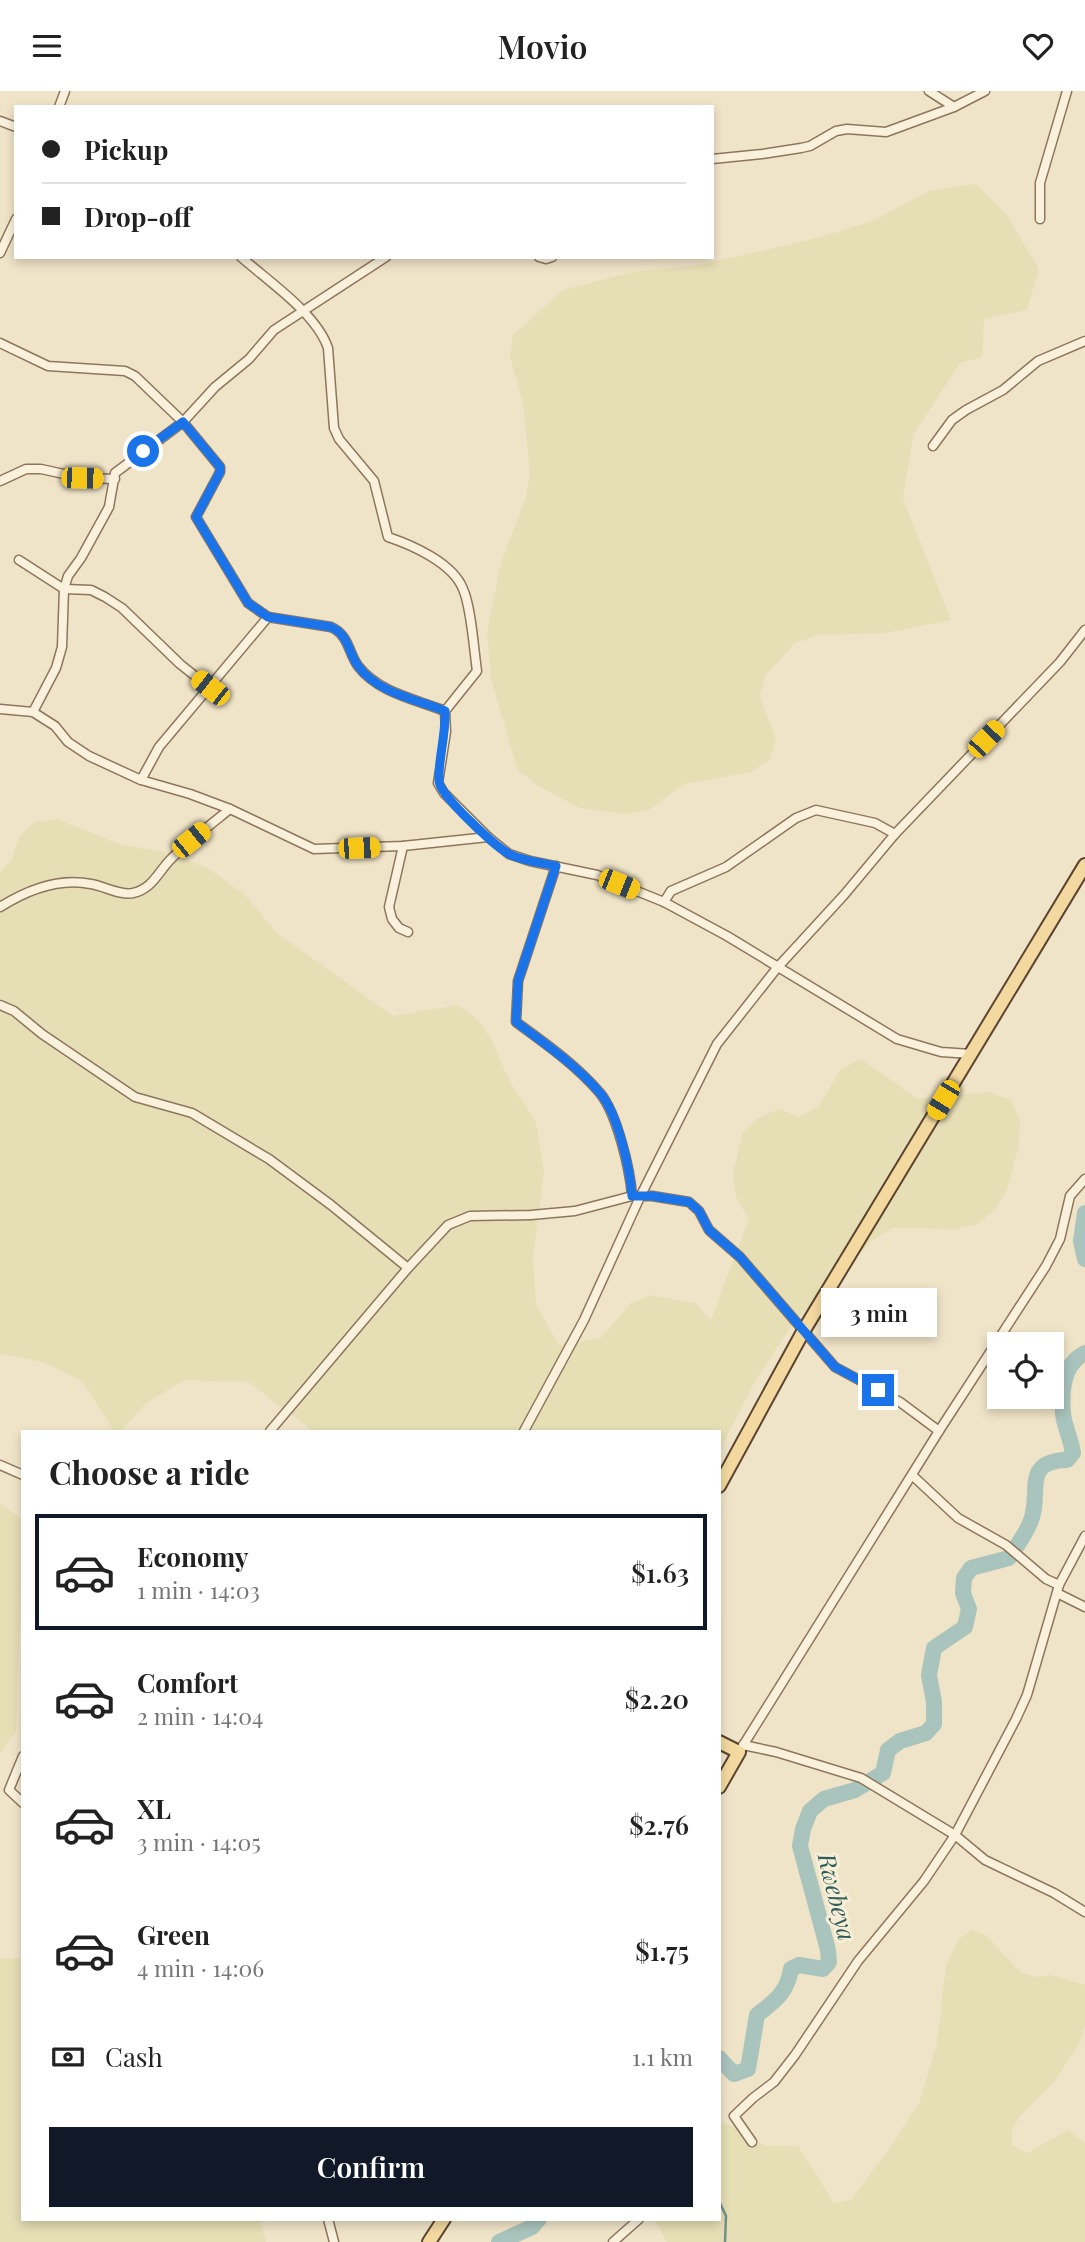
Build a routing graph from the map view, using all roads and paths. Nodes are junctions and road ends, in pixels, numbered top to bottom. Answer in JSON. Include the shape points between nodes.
{"nodes":[{"id":1,"x":929,"y":91,"type":"edge"},
{"id":2,"x":985,"y":91,"type":"edge"},
{"id":3,"x":1067,"y":91,"type":"edge"},
{"id":4,"x":954,"y":107,"type":"junction"},
{"id":5,"x":714,"y":159,"type":"edge"},
{"id":6,"x":1040,"y":219,"type":"dead end"},
{"id":7,"x":14,"y":223,"type":"edge"},
{"id":8,"x":0,"y":253,"type":"edge"},
{"id":9,"x":242,"y":259,"type":"edge"},
{"id":10,"x":383,"y":259,"type":"edge"},
{"id":11,"x":303,"y":312,"type":"junction"},
{"id":12,"x":1085,"y":341,"type":"edge"},
{"id":13,"x":0,"y":343,"type":"edge"},
{"id":14,"x":183,"y":422,"type":"junction"},
{"id":15,"x":933,"y":446,"type":"dead end"},
{"id":16,"x":115,"y":479,"type":"junction"},
{"id":17,"x":0,"y":481,"type":"edge"},
{"id":18,"x":19,"y":560,"type":"dead end"},
{"id":19,"x":64,"y":589,"type":"junction"},
{"id":20,"x":268,"y":617,"type":"junction"},
{"id":21,"x":1085,"y":630,"type":"edge"},
{"id":22,"x":210,"y":688,"type":"junction"},
{"id":23,"x":0,"y":709,"type":"edge"},
{"id":24,"x":445,"y":711,"type":"junction"},
{"id":25,"x":33,"y":712,"type":"junction"},
{"id":26,"x":141,"y":780,"type":"junction"},
{"id":27,"x":230,"y":809,"type":"junction"},
{"id":28,"x":895,"y":834,"type":"junction"},
{"id":29,"x":488,"y":837,"type":"junction"},
{"id":30,"x":403,"y":846,"type":"junction"},
{"id":31,"x":1085,"y":865,"type":"edge"},
{"id":32,"x":556,"y":866,"type":"junction"},
{"id":33,"x":664,"y":902,"type":"junction"},
{"id":34,"x":0,"y":907,"type":"edge"},
{"id":35,"x":408,"y":932,"type":"dead end"},
{"id":36,"x":777,"y":968,"type":"junction"},
{"id":37,"x":0,"y":1005,"type":"edge"},
{"id":38,"x":971,"y":1054,"type":"junction"},
{"id":39,"x":1085,"y":1179,"type":"edge"},
{"id":40,"x":636,"y":1197,"type":"junction"},
{"id":41,"x":408,"y":1268,"type":"junction"},
{"id":42,"x":804,"y":1330,"type":"junction"},
{"id":43,"x":272,"y":1430,"type":"edge"},
{"id":44,"x":525,"y":1430,"type":"edge"},
{"id":45,"x":939,"y":1431,"type":"junction"},
{"id":46,"x":0,"y":1465,"type":"edge"},
{"id":47,"x":21,"y":1474,"type":"edge"},
{"id":48,"x":913,"y":1476,"type":"junction"},
{"id":49,"x":721,"y":1482,"type":"edge"},
{"id":50,"x":1085,"y":1535,"type":"edge"},
{"id":51,"x":1058,"y":1589,"type":"junction"},
{"id":52,"x":1085,"y":1607,"type":"edge"},
{"id":53,"x":721,"y":1743,"type":"edge"},
{"id":54,"x":741,"y":1748,"type":"junction"},
{"id":55,"x":21,"y":1761,"type":"edge"},
{"id":56,"x":721,"y":1783,"type":"edge"},
{"id":57,"x":21,"y":1801,"type":"edge"},
{"id":58,"x":955,"y":1836,"type":"junction"},
{"id":59,"x":1085,"y":1912,"type":"edge"},
{"id":60,"x":752,"y":2142,"type":"dead end"},
{"id":61,"x":329,"y":2221,"type":"edge"},
{"id":62,"x":443,"y":2221,"type":"edge"},
{"id":63,"x":637,"y":2221,"type":"edge"},
{"id":64,"x":334,"y":2242,"type":"edge"},
{"id":65,"x":429,"y":2242,"type":"edge"},
{"id":66,"x":613,"y":2242,"type":"edge"}],
"edges":[{"from":1,"to":4,"type":"street"},
{"from":2,"to":4,"type":"street"},
{"from":3,"to":6,"type":"street","via":[[1040,183]]},
{"from":4,"to":5,"type":"street","via":[[886,132],[847,129],[810,146]]},
{"from":7,"to":8,"type":"street"},
{"from":9,"to":11,"type":"street"},
{"from":10,"to":11,"type":"street"},
{"from":11,"to":14,"type":"street","via":[[274,330]]},
{"from":11,"to":24,"type":"street","via":[[328,348],[334,428],[374,481],[385,533],[447,569],[464,590],[477,671]]},
{"from":12,"to":15,"type":"street","via":[[1038,361],[1003,390],[966,410],[952,420]]},
{"from":13,"to":14,"type":"street","via":[[48,366],[125,371]]},
{"from":14,"to":16,"type":"street","via":[[123,466]]},
{"from":14,"to":20,"type":"street","via":[[220,467],[196,517],[200,527],[248,603]]},
{"from":16,"to":17,"type":"street","via":[[26,468]]},
{"from":16,"to":19,"type":"street","via":[[109,507]]},
{"from":18,"to":19,"type":"street"},
{"from":19,"to":22,"type":"street","via":[[91,590],[122,608]]},
{"from":19,"to":25,"type":"street","via":[[62,647]]},
{"from":20,"to":22,"type":"street"},
{"from":20,"to":24,"type":"street","via":[[340,631],[358,665],[385,689]]},
{"from":21,"to":28,"type":"street","via":[[1060,663]]},
{"from":22,"to":26,"type":"street","via":[[159,747]]},
{"from":23,"to":25,"type":"street"},
{"from":24,"to":29,"type":"street","via":[[438,783]]},
{"from":25,"to":26,"type":"street","via":[[89,756]]},
{"from":26,"to":27,"type":"street"},
{"from":27,"to":30,"type":"street","via":[[314,849]]},
{"from":27,"to":34,"type":"street","via":[[176,853],[143,890],[130,894],[89,883],[53,883],[25,891]]},
{"from":28,"to":33,"type":"street","via":[[875,823],[816,810],[796,818],[726,867],[671,891]]},
{"from":28,"to":36,"type":"street"},
{"from":29,"to":30,"type":"street"},
{"from":29,"to":32,"type":"street","via":[[509,854]]},
{"from":30,"to":35,"type":"street","via":[[389,907],[392,919]]},
{"from":31,"to":38,"type":"main road"},
{"from":32,"to":33,"type":"street","via":[[597,875]]},
{"from":32,"to":40,"type":"street","via":[[518,981],[516,1022],[559,1053],[601,1094],[611,1112]]},
{"from":33,"to":36,"type":"street"},
{"from":36,"to":38,"type":"street","via":[[897,1039],[941,1052]]},
{"from":36,"to":40,"type":"street","via":[[717,1045]]},
{"from":37,"to":41,"type":"street","via":[[135,1097],[192,1113],[269,1159]]},
{"from":38,"to":42,"type":"main road"},
{"from":39,"to":45,"type":"street","via":[[1070,1196],[1060,1239],[1046,1266]]},
{"from":40,"to":41,"type":"street","via":[[575,1212],[459,1219],[448,1224]]},
{"from":40,"to":42,"type":"street","via":[[689,1202],[709,1230],[740,1257]]},
{"from":40,"to":44,"type":"street","via":[[584,1320]]},
{"from":41,"to":43,"type":"street"},
{"from":42,"to":45,"type":"street","via":[[835,1367],[900,1402]]},
{"from":42,"to":49,"type":"main road"},
{"from":45,"to":48,"type":"street"},
{"from":46,"to":47,"type":"street"},
{"from":48,"to":51,"type":"street","via":[[958,1518],[1023,1557]]},
{"from":48,"to":54,"type":"street"},
{"from":50,"to":51,"type":"street"},
{"from":51,"to":52,"type":"street"},
{"from":51,"to":58,"type":"street","via":[[1021,1707]]},
{"from":53,"to":54,"type":"main road"},
{"from":54,"to":56,"type":"main road"},
{"from":54,"to":58,"type":"street","via":[[776,1752],[861,1778]]},
{"from":55,"to":57,"type":"street","via":[[9,1790]]},
{"from":58,"to":59,"type":"street","via":[[985,1860]]},
{"from":58,"to":60,"type":"street","via":[[858,1961],[774,2082],[734,2116]]},
{"from":61,"to":64,"type":"street"},
{"from":62,"to":65,"type":"main road"},
{"from":63,"to":66,"type":"street"}]}
